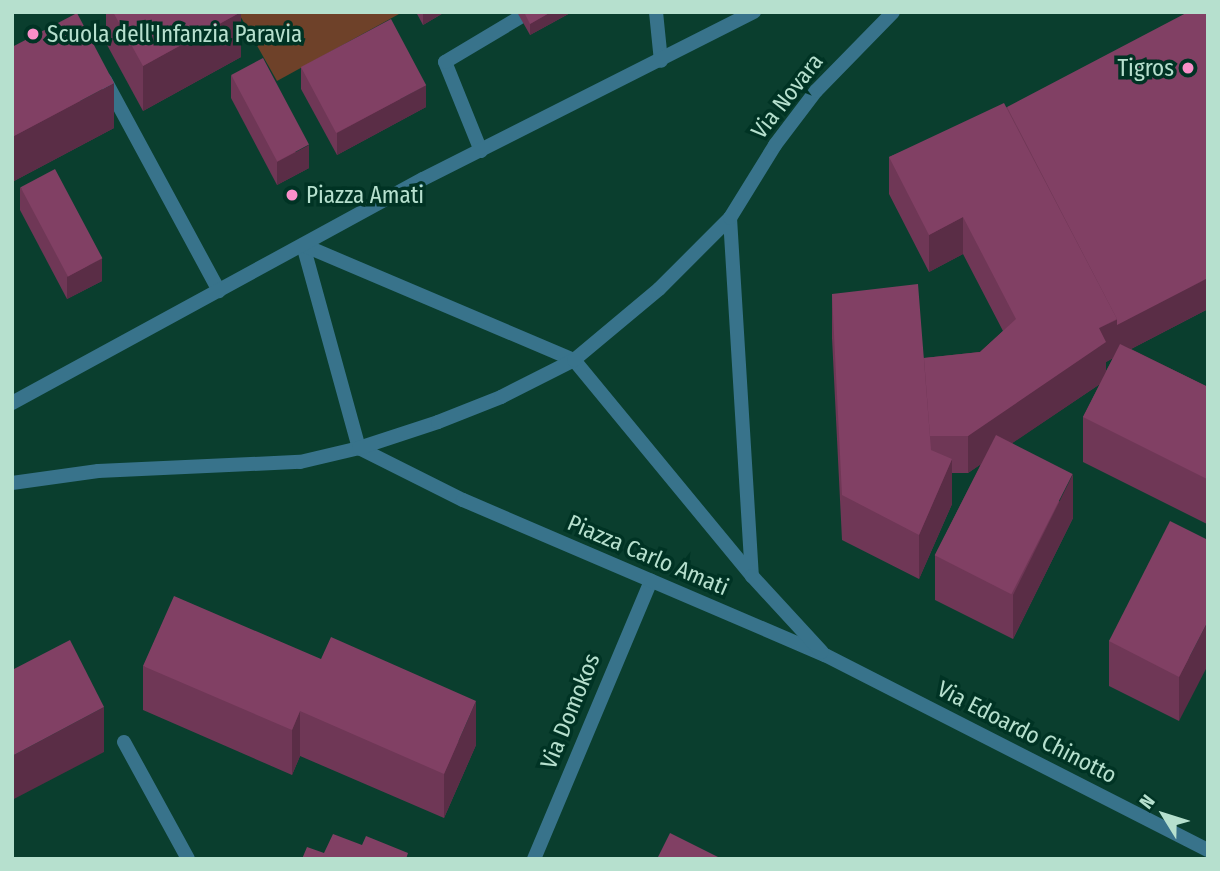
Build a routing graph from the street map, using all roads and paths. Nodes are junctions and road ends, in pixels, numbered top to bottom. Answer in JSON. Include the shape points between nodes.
{"nodes":[{"id":1,"x":529,"y":12,"type":"edge"},
{"id":2,"x":656,"y":12,"type":"edge"},
{"id":3,"x":754,"y":12,"type":"edge"},
{"id":4,"x":893,"y":12,"type":"edge"},
{"id":5,"x":661,"y":61,"type":"junction"},
{"id":6,"x":96,"y":62,"type":"edge"},
{"id":7,"x":481,"y":150,"type":"junction"},
{"id":8,"x":730,"y":218,"type":"junction"},
{"id":9,"x":303,"y":245,"type":"junction"},
{"id":10,"x":219,"y":291,"type":"junction"},
{"id":11,"x":574,"y":360,"type":"junction"},
{"id":12,"x":12,"y":403,"type":"edge"},
{"id":13,"x":359,"y":448,"type":"junction"},
{"id":14,"x":12,"y":484,"type":"edge"},
{"id":15,"x":752,"y":576,"type":"junction"},
{"id":16,"x":651,"y":581,"type":"junction"},
{"id":17,"x":825,"y":655,"type":"junction"},
{"id":18,"x":124,"y":742,"type":"dead end"},
{"id":19,"x":1208,"y":850,"type":"edge"},
{"id":20,"x":188,"y":859,"type":"edge"},
{"id":21,"x":534,"y":859,"type":"edge"}],
"edges":[{"from":1,"to":7,"type":"street","via":[[445,62]]},
{"from":2,"to":5,"type":"street"},
{"from":3,"to":5,"type":"street"},
{"from":4,"to":8,"type":"street","name":"Via Novara","via":[[816,91],[775,145]]},
{"from":5,"to":7,"type":"street"},
{"from":6,"to":10,"type":"street"},
{"from":7,"to":9,"type":"street"},
{"from":8,"to":11,"type":"street","via":[[659,289]]},
{"from":8,"to":15,"type":"street","name":"Piazza Carlo Amati"},
{"from":9,"to":10,"type":"street"},
{"from":9,"to":11,"type":"street","name":"Piazza Carlo Amati"},
{"from":9,"to":13,"type":"street"},
{"from":10,"to":12,"type":"street"},
{"from":11,"to":13,"type":"street","via":[[502,397]]},
{"from":11,"to":15,"type":"street","name":"Piazza Carlo Amati"},
{"from":13,"to":14,"type":"street","via":[[300,462],[98,471]]},
{"from":13,"to":16,"type":"street","name":"Piazza Carlo Amati"},
{"from":15,"to":17,"type":"street","name":"Piazza Carlo Amati"},
{"from":16,"to":17,"type":"street","name":"Piazza Carlo Amati"},
{"from":16,"to":21,"type":"street","name":"Via Domokos"},
{"from":17,"to":19,"type":"street","name":"Via Edoardo Chinotto"},
{"from":18,"to":20,"type":"street"}]}
